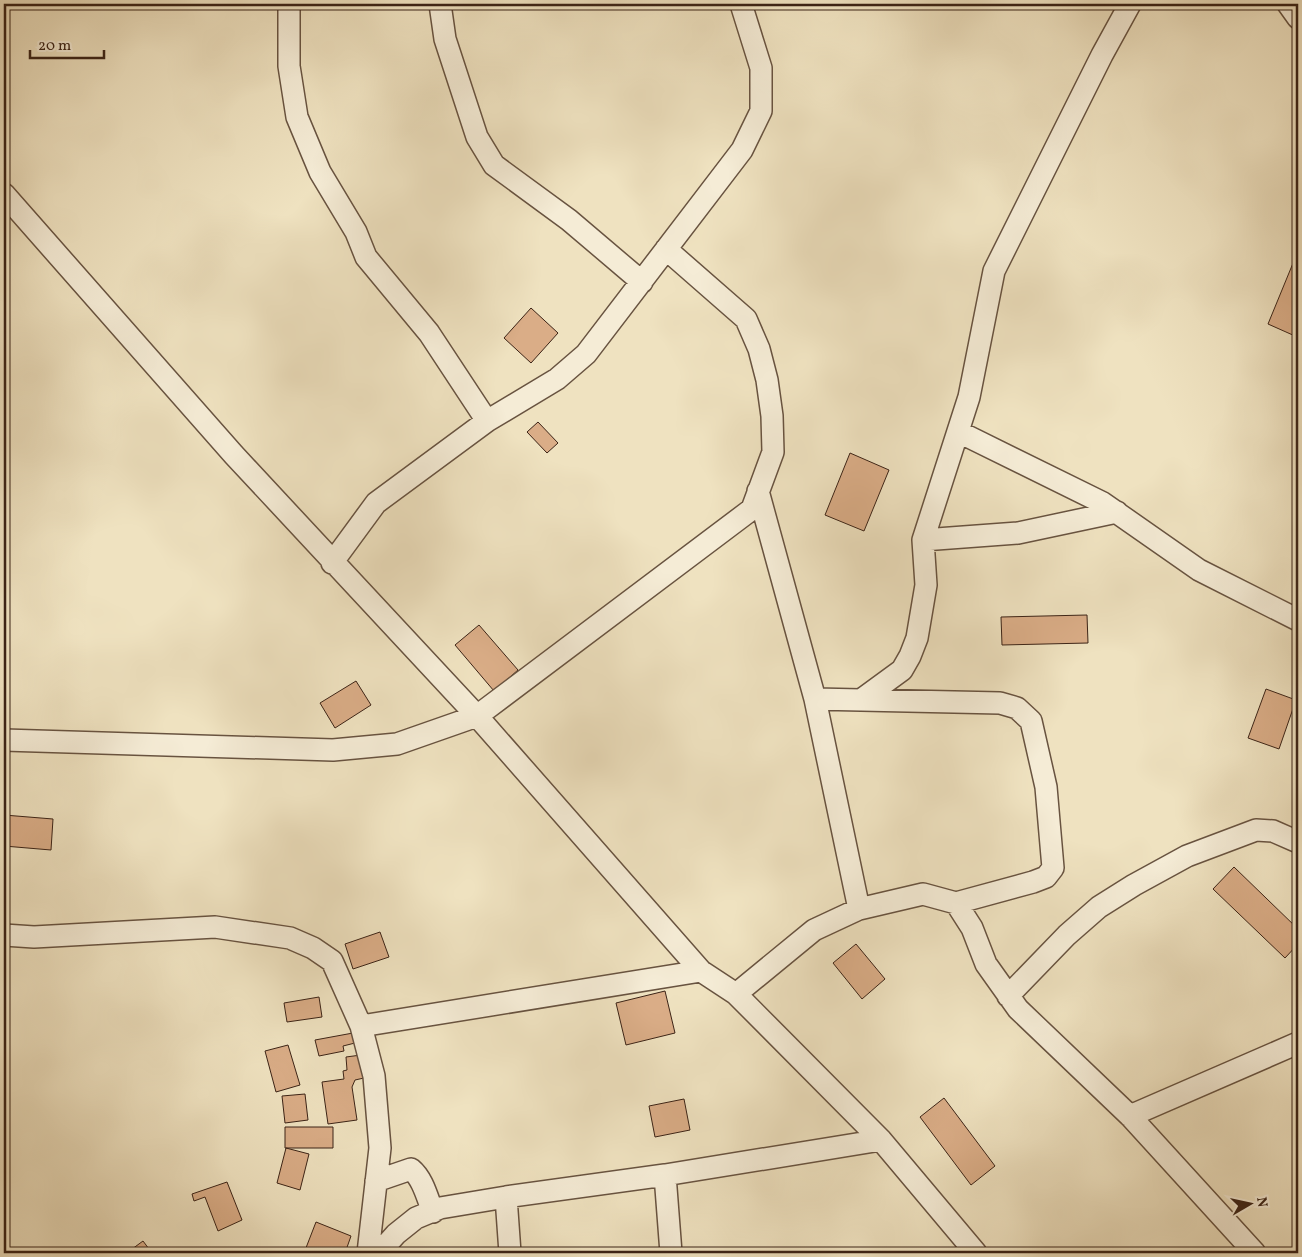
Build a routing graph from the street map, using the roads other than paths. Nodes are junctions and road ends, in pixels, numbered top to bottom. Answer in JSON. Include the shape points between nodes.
{"nodes":[{"id":1,"x":289,"y":4,"type":"edge"},
{"id":2,"x":440,"y":4,"type":"edge"},
{"id":3,"x":741,"y":4,"type":"edge"},
{"id":4,"x":1130,"y":4,"type":"edge"},
{"id":5,"x":1288,"y":4,"type":"edge"},
{"id":6,"x":1298,"y":18,"type":"edge"},
{"id":7,"x":4,"y":194,"type":"edge"},
{"id":8,"x":666,"y":249,"type":"junction"},
{"id":9,"x":642,"y":282,"type":"junction"},
{"id":10,"x":487,"y":421,"type":"junction"},
{"id":11,"x":959,"y":432,"type":"junction"},
{"id":12,"x":758,"y":491,"type":"junction"},
{"id":13,"x":1117,"y":512,"type":"junction"},
{"id":14,"x":923,"y":540,"type":"junction"},
{"id":15,"x":332,"y":563,"type":"junction"},
{"id":16,"x":1298,"y":620,"type":"edge"},
{"id":17,"x":815,"y":699,"type":"junction"},
{"id":18,"x":861,"y":700,"type":"junction"},
{"id":19,"x":477,"y":716,"type":"junction"},
{"id":20,"x":4,"y":740,"type":"edge"},
{"id":21,"x":1298,"y":842,"type":"edge"},
{"id":22,"x":956,"y":903,"type":"junction"},
{"id":23,"x":859,"y":909,"type":"junction"},
{"id":24,"x":4,"y":935,"type":"edge"},
{"id":25,"x":701,"y":971,"type":"junction"},
{"id":26,"x":736,"y":994,"type":"junction"},
{"id":27,"x":1008,"y":996,"type":"junction"},
{"id":28,"x":361,"y":1026,"type":"junction"},
{"id":29,"x":1298,"y":1043,"type":"edge"},
{"id":30,"x":1130,"y":1116,"type":"junction"},
{"id":31,"x":881,"y":1140,"type":"junction"},
{"id":32,"x":665,"y":1175,"type":"junction"},
{"id":33,"x":376,"y":1181,"type":"junction"},
{"id":34,"x":506,"y":1197,"type":"junction"},
{"id":35,"x":433,"y":1212,"type":"junction"},
{"id":36,"x":368,"y":1253,"type":"edge"},
{"id":37,"x":379,"y":1253,"type":"edge"},
{"id":38,"x":510,"y":1253,"type":"edge"},
{"id":39,"x":671,"y":1253,"type":"edge"},
{"id":40,"x":976,"y":1253,"type":"edge"},
{"id":41,"x":1254,"y":1253,"type":"edge"}],
"edges":[{"from":1,"to":10,"type":"street","via":[[289,66],[297,117],[320,172],[356,232],[366,257],[429,333]]},
{"from":2,"to":9,"type":"street","via":[[445,39],[477,137],[494,165],[569,220]]},
{"from":3,"to":8,"type":"street","via":[[761,68],[761,111],[742,150]]},
{"from":4,"to":11,"type":"street","via":[[994,270]]},
{"from":5,"to":6,"type":"street"},
{"from":7,"to":15,"type":"street"},
{"from":8,"to":9,"type":"street"},
{"from":8,"to":12,"type":"street","via":[[746,319],[759,349],[769,389],[773,452]]},
{"from":9,"to":10,"type":"street","via":[[586,354],[557,379]]},
{"from":10,"to":15,"type":"street","via":[[376,503]]},
{"from":11,"to":13,"type":"street"},
{"from":11,"to":14,"type":"street"},
{"from":12,"to":17,"type":"street"},
{"from":12,"to":19,"type":"street","via":[[752,509]]},
{"from":13,"to":14,"type":"street","via":[[1018,533]]},
{"from":13,"to":16,"type":"street","via":[[1199,570]]},
{"from":14,"to":18,"type":"street","via":[[926,585],[917,638],[902,670]]},
{"from":15,"to":19,"type":"street"},
{"from":17,"to":18,"type":"street"},
{"from":17,"to":23,"type":"street"},
{"from":18,"to":22,"type":"street","via":[[1000,703],[1016,708],[1031,721],[1046,787],[1053,868],[1046,877],[1033,882]]},
{"from":19,"to":20,"type":"street","via":[[397,744],[333,750]]},
{"from":19,"to":25,"type":"street"},
{"from":21,"to":27,"type":"street","via":[[1273,831],[1256,830],[1187,856],[1099,907]]},
{"from":22,"to":23,"type":"street","via":[[923,894]]},
{"from":22,"to":27,"type":"street","via":[[972,928],[986,964]]},
{"from":23,"to":26,"type":"street","via":[[814,930]]},
{"from":24,"to":28,"type":"street","via":[[34,937],[215,927],[290,938],[332,961]]},
{"from":25,"to":26,"type":"street"},
{"from":25,"to":28,"type":"street"},
{"from":26,"to":31,"type":"street"},
{"from":27,"to":30,"type":"street"},
{"from":28,"to":33,"type":"street","via":[[374,1076],[380,1148]]},
{"from":29,"to":30,"type":"street"},
{"from":30,"to":41,"type":"street"},
{"from":31,"to":32,"type":"street"},
{"from":31,"to":40,"type":"street"},
{"from":32,"to":34,"type":"street"},
{"from":32,"to":39,"type":"street"},
{"from":33,"to":35,"type":"street","via":[[411,1169],[421,1181]]},
{"from":33,"to":36,"type":"street"},
{"from":34,"to":35,"type":"street","via":[[440,1208]]},
{"from":34,"to":38,"type":"street"},
{"from":35,"to":37,"type":"street","via":[[416,1218]]}]}
